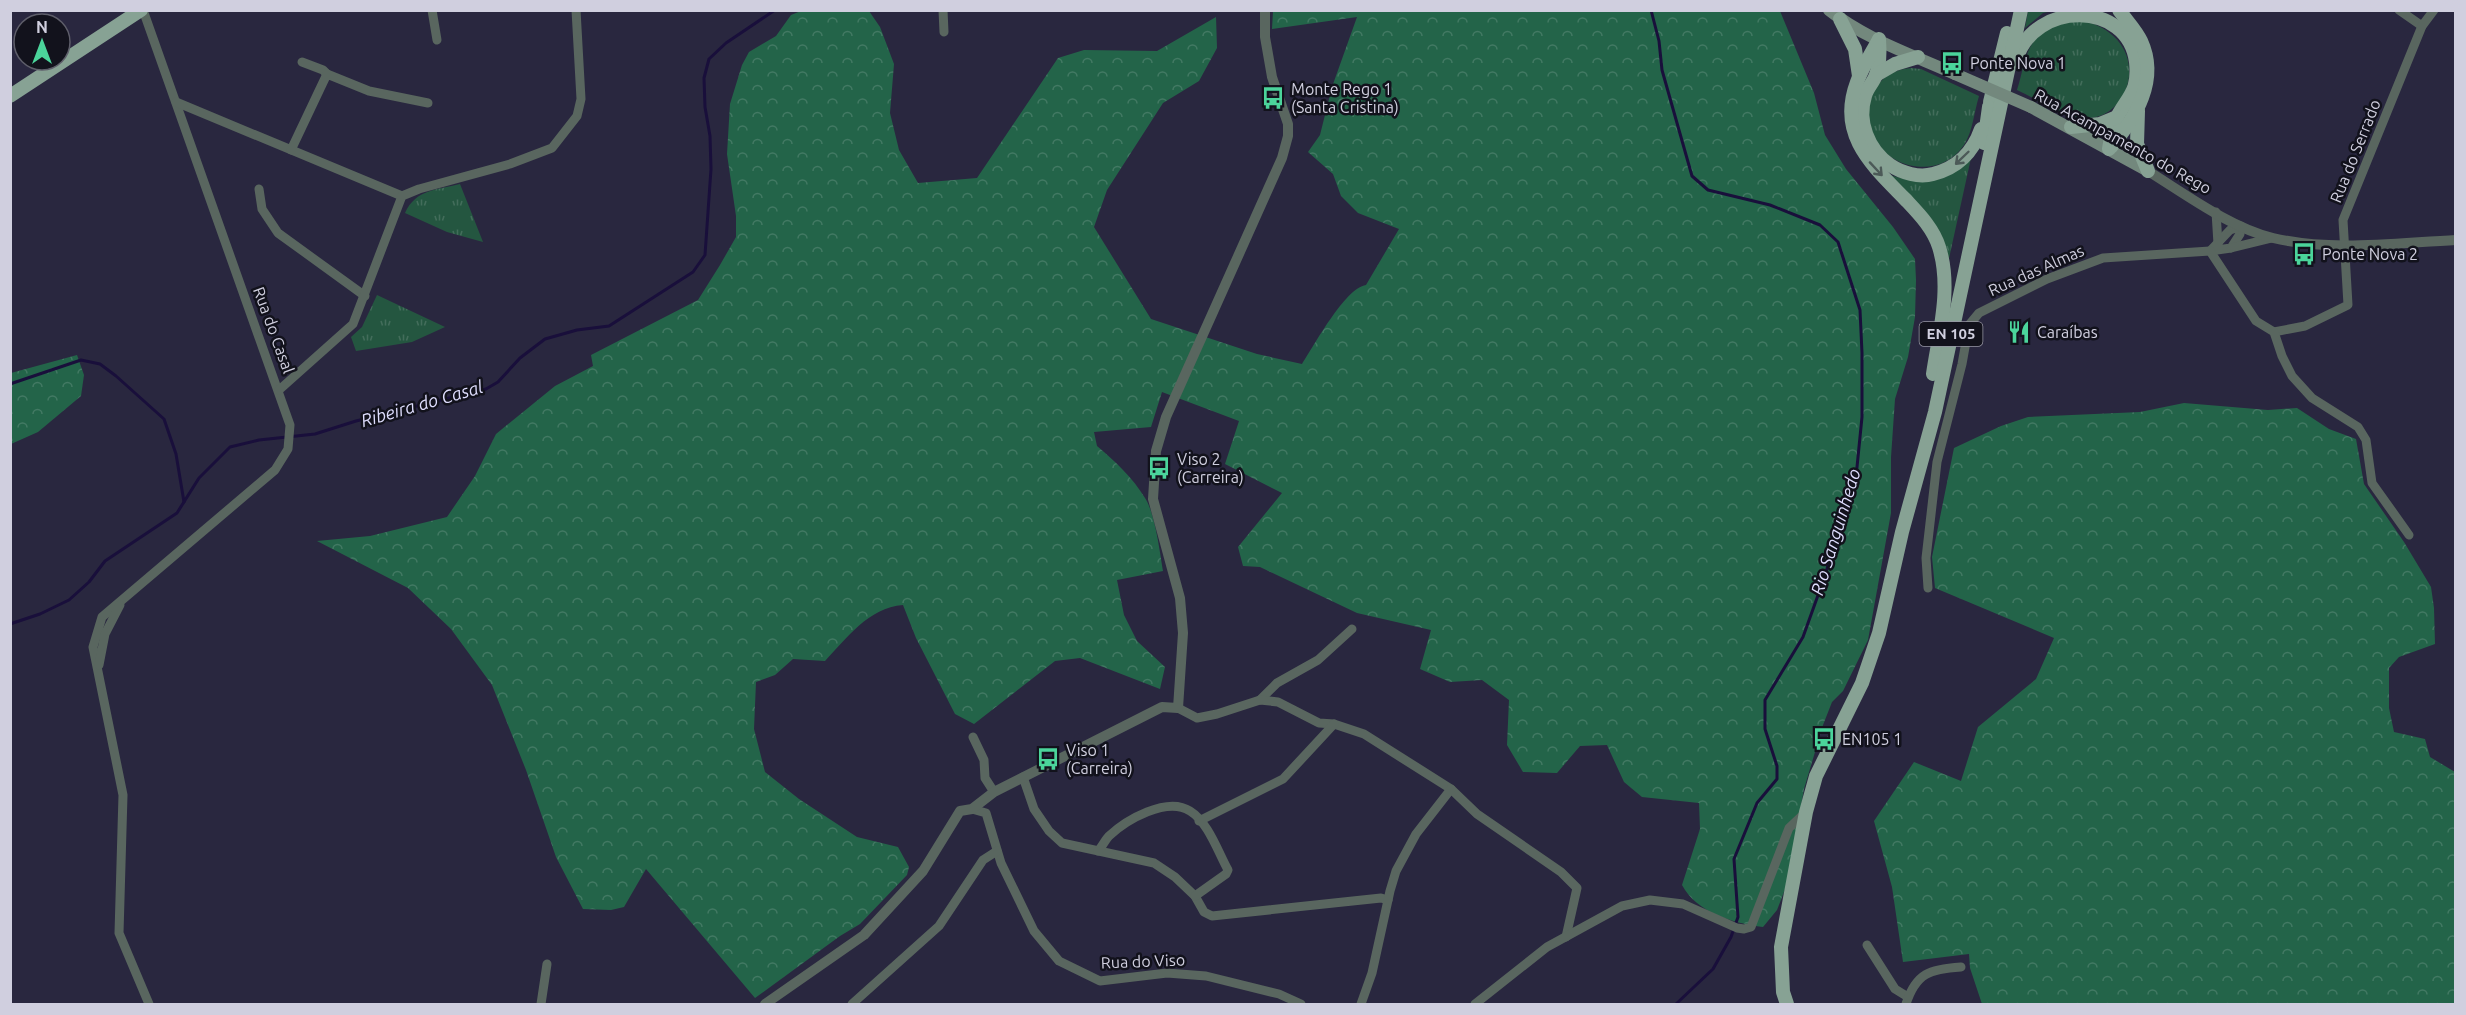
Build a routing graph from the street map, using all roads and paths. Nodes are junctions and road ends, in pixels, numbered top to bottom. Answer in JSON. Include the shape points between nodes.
{"nodes":[{"id":1,"x":142,"y":10,"type":"edge"},
{"id":2,"x":432,"y":10,"type":"edge"},
{"id":3,"x":576,"y":10,"type":"edge"},
{"id":4,"x":943,"y":10,"type":"edge"},
{"id":5,"x":1265,"y":10,"type":"edge"},
{"id":6,"x":2012,"y":10,"type":"edge"},
{"id":7,"x":2021,"y":10,"type":"edge"},
{"id":8,"x":2119,"y":10,"type":"edge"},
{"id":9,"x":2399,"y":10,"type":"edge"},
{"id":10,"x":2434,"y":10,"type":"edge"},
{"id":11,"x":1834,"y":15,"type":"edge"},
{"id":12,"x":2422,"y":26,"type":"junction"},
{"id":13,"x":944,"y":32,"type":"dead end"},
{"id":14,"x":1879,"y":39,"type":"junction"},
{"id":15,"x":437,"y":40,"type":"dead end"},
{"id":16,"x":1918,"y":57,"type":"junction"},
{"id":17,"x":302,"y":62,"type":"dead end"},
{"id":18,"x":327,"y":74,"type":"junction"},
{"id":19,"x":1876,"y":75,"type":"junction"},
{"id":20,"x":1859,"y":76,"type":"junction"},
{"id":21,"x":10,"y":96,"type":"edge"},
{"id":22,"x":176,"y":102,"type":"junction"},
{"id":23,"x":428,"y":104,"type":"dead end"},
{"id":24,"x":2139,"y":106,"type":"junction"},
{"id":25,"x":1989,"y":107,"type":"junction"},
{"id":26,"x":2118,"y":117,"type":"junction"},
{"id":27,"x":2071,"y":128,"type":"junction"},
{"id":28,"x":1995,"y":134,"type":"junction"},
{"id":29,"x":2109,"y":149,"type":"junction"},
{"id":30,"x":291,"y":150,"type":"junction"},
{"id":31,"x":2148,"y":171,"type":"junction"},
{"id":32,"x":259,"y":189,"type":"dead end"},
{"id":33,"x":402,"y":196,"type":"junction"},
{"id":34,"x":2216,"y":212,"type":"junction"},
{"id":35,"x":2241,"y":226,"type":"junction"},
{"id":36,"x":2272,"y":238,"type":"junction"},
{"id":37,"x":2456,"y":240,"type":"edge"},
{"id":38,"x":2218,"y":244,"type":"junction"},
{"id":39,"x":2343,"y":246,"type":"junction"},
{"id":40,"x":2231,"y":248,"type":"junction"},
{"id":41,"x":2210,"y":251,"type":"junction"},
{"id":42,"x":365,"y":296,"type":"junction"},
{"id":43,"x":2274,"y":332,"type":"junction"},
{"id":44,"x":1934,"y":374,"type":"junction"},
{"id":45,"x":279,"y":390,"type":"junction"},
{"id":46,"x":1902,"y":532,"type":"junction"},
{"id":47,"x":2409,"y":536,"type":"dead end"},
{"id":48,"x":1928,"y":588,"type":"dead end"},
{"id":49,"x":1352,"y":629,"type":"dead end"},
{"id":50,"x":1260,"y":700,"type":"junction"},
{"id":51,"x":1178,"y":708,"type":"junction"},
{"id":52,"x":1334,"y":724,"type":"junction"},
{"id":53,"x":973,"y":737,"type":"dead end"},
{"id":54,"x":1023,"y":777,"type":"junction"},
{"id":55,"x":1451,"y":789,"type":"junction"},
{"id":56,"x":994,"y":792,"type":"junction"},
{"id":57,"x":972,"y":809,"type":"junction"},
{"id":58,"x":1806,"y":812,"type":"junction"},
{"id":59,"x":1199,"y":821,"type":"junction"},
{"id":60,"x":998,"y":851,"type":"junction"},
{"id":61,"x":1098,"y":851,"type":"junction"},
{"id":62,"x":1195,"y":896,"type":"junction"},
{"id":63,"x":1388,"y":900,"type":"junction"},
{"id":64,"x":1566,"y":937,"type":"junction"},
{"id":65,"x":1867,"y":945,"type":"dead end"},
{"id":66,"x":547,"y":964,"type":"dead end"},
{"id":67,"x":1961,"y":967,"type":"dead end"},
{"id":68,"x":1907,"y":1001,"type":"edge"},
{"id":69,"x":149,"y":1005,"type":"edge"},
{"id":70,"x":541,"y":1005,"type":"edge"},
{"id":71,"x":765,"y":1005,"type":"edge"},
{"id":72,"x":852,"y":1005,"type":"edge"},
{"id":73,"x":1300,"y":1005,"type":"edge"},
{"id":74,"x":1361,"y":1005,"type":"edge"},
{"id":75,"x":1475,"y":1005,"type":"edge"},
{"id":76,"x":1787,"y":1005,"type":"edge"}],
"edges":[{"from":1,"to":21,"type":"main road"},
{"from":1,"to":22,"type":"street","name":"Rua do Casal"},
{"from":2,"to":15,"type":"street"},
{"from":3,"to":33,"type":"street","via":[[581,99],[577,116],[552,148]]},
{"from":4,"to":13,"type":"street"},
{"from":5,"to":51,"type":"street","via":[[1272,77],[1288,124],[1288,136],[1282,158],[1166,417],[1156,451],[1153,499],[1180,598],[1183,633]]},
{"from":6,"to":25,"type":"main road","number":"EN 105"},
{"from":7,"to":28,"type":"main road","number":"EN 105"},
{"from":8,"to":24,"type":"main road","via":[[2141,40],[2146,57],[2147,85]]},
{"from":9,"to":12,"type":"street"},
{"from":10,"to":12,"type":"street","name":"Rua do Serrado"},
{"from":11,"to":14,"type":"main road","name":"Rua Acampamento do Rego"},
{"from":11,"to":20,"type":"main road","via":[[1855,49]]},
{"from":12,"to":39,"type":"street","name":"Rua do Serrado","via":[[2343,219]]},
{"from":14,"to":16,"type":"main road","name":"Rua Acampamento do Rego"},
{"from":14,"to":19,"type":"main road"},
{"from":14,"to":20,"type":"main road"},
{"from":16,"to":19,"type":"main road"},
{"from":16,"to":27,"type":"main road","name":"Rua Acampamento do Rego","bridge":true},
{"from":17,"to":18,"type":"street"},
{"from":18,"to":23,"type":"street","via":[[369,91]]},
{"from":18,"to":30,"type":"street"},
{"from":25,"to":19,"type":"main road","one_way":true,"via":[[1977,140],[1958,163],[1930,175],[1898,170],[1875,151],[1863,125],[1865,97]]},
{"from":20,"to":44,"type":"main road","one_way":true,"via":[[1851,112],[1857,141],[1871,164],[1933,232],[1943,264],[1945,293]]},
{"from":22,"to":30,"type":"street"},
{"from":22,"to":45,"type":"street","name":"Rua do Casal"},
{"from":24,"to":29,"type":"main road"},
{"from":24,"to":31,"type":"main road","via":[[2137,144]]},
{"from":25,"to":44,"type":"main road","number":"EN 105"},
{"from":26,"to":27,"type":"main road"},
{"from":26,"to":28,"type":"main road","via":[[2135,84],[2131,45],[2122,32],[2103,18],[2063,13],[2046,20],[2024,42]]},
{"from":26,"to":29,"type":"main road"},
{"from":27,"to":29,"type":"main road","name":"Rua Acampamento do Rego"},
{"from":28,"to":46,"type":"main road","number":"EN 105","via":[[1935,412]]},
{"from":29,"to":31,"type":"main road","name":"Rua Acampamento do Rego"},
{"from":30,"to":33,"type":"street"},
{"from":31,"to":34,"type":"street","name":"Rua Acampamento do Rego"},
{"from":32,"to":42,"type":"street","via":[[262,209],[279,233]]},
{"from":33,"to":42,"type":"street"},
{"from":34,"to":35,"type":"street","name":"Rua Acampamento do Rego"},
{"from":34,"to":38,"type":"street"},
{"from":35,"to":36,"type":"street","name":"Rua Acampamento do Rego"},
{"from":35,"to":38,"type":"street","via":[[2230,230]]},
{"from":35,"to":40,"type":"street"},
{"from":36,"to":39,"type":"street","name":"Rua Acampamento do Rego"},
{"from":36,"to":40,"type":"street","name":"Rua das Almas"},
{"from":37,"to":39,"type":"street","name":"Rua Acampamento do Rego"},
{"from":38,"to":41,"type":"street"},
{"from":39,"to":43,"type":"street","name":"Rua do Serrado","via":[[2348,305],[2304,326]]},
{"from":40,"to":41,"type":"street","name":"Rua das Almas"},
{"from":41,"to":43,"type":"street","via":[[2256,321]]},
{"from":41,"to":48,"type":"street","name":"Rua das Almas","via":[[2103,258],[2047,279],[1979,313],[1969,325],[1937,462],[1926,558]]},
{"from":42,"to":45,"type":"street","via":[[353,324]]},
{"from":43,"to":47,"type":"street","via":[[2292,376],[2312,398],[2358,427],[2366,440],[2372,483]]},
{"from":44,"to":46,"type":"main road","number":"EN 105"},
{"from":45,"to":69,"type":"street","name":"Rua do Casal","via":[[290,425],[288,449],[275,470],[122,600],[105,634],[98,670],[123,795],[119,933]]},
{"from":46,"to":58,"type":"main road","number":"EN 105","via":[[1863,683],[1816,776]]},
{"from":49,"to":50,"type":"street","via":[[1318,660],[1277,683]]},
{"from":50,"to":51,"type":"street","via":[[1197,718]]},
{"from":50,"to":52,"type":"street","via":[[1278,702],[1319,723]]},
{"from":51,"to":54,"type":"street","via":[[1162,707]]},
{"from":52,"to":55,"type":"street","via":[[1364,734]]},
{"from":52,"to":59,"type":"street","via":[[1283,779]]},
{"from":53,"to":56,"type":"street","via":[[984,760],[985,778]]},
{"from":54,"to":56,"type":"street"},
{"from":54,"to":61,"type":"street","via":[[1034,808],[1049,831],[1062,843]]},
{"from":55,"to":63,"type":"street","via":[[1416,834],[1396,872]]},
{"from":55,"to":64,"type":"street","via":[[1477,814],[1561,872],[1577,888]]},
{"from":56,"to":57,"type":"street"},
{"from":57,"to":60,"type":"street","name":"Rua do Viso","via":[[986,813]]},
{"from":57,"to":71,"type":"street","via":[[960,811],[923,872],[864,935]]},
{"from":58,"to":64,"type":"street","via":[[1789,828],[1751,927],[1735,927],[1683,904],[1650,900],[1622,906]]},
{"from":58,"to":76,"type":"main road","number":"EN 105","via":[[1781,947]]},
{"from":59,"to":61,"type":"street","via":[[1189,810],[1158,808],[1108,837]]},
{"from":59,"to":62,"type":"street","via":[[1228,870]]},
{"from":60,"to":72,"type":"street","via":[[983,860],[939,926]]},
{"from":60,"to":73,"type":"street","name":"Rua do Viso","via":[[1034,931],[1059,960],[1100,981],[1167,973],[1206,976],[1279,994]]},
{"from":61,"to":62,"type":"street","via":[[1154,863]]},
{"from":62,"to":63,"type":"street","via":[[1204,912],[1212,916]]},
{"from":63,"to":74,"type":"street"},
{"from":64,"to":75,"type":"street","via":[[1547,947]]},
{"from":65,"to":68,"type":"street"},
{"from":66,"to":70,"type":"street"},
{"from":67,"to":68,"type":"street","via":[[1933,969],[1911,988]]}]}
